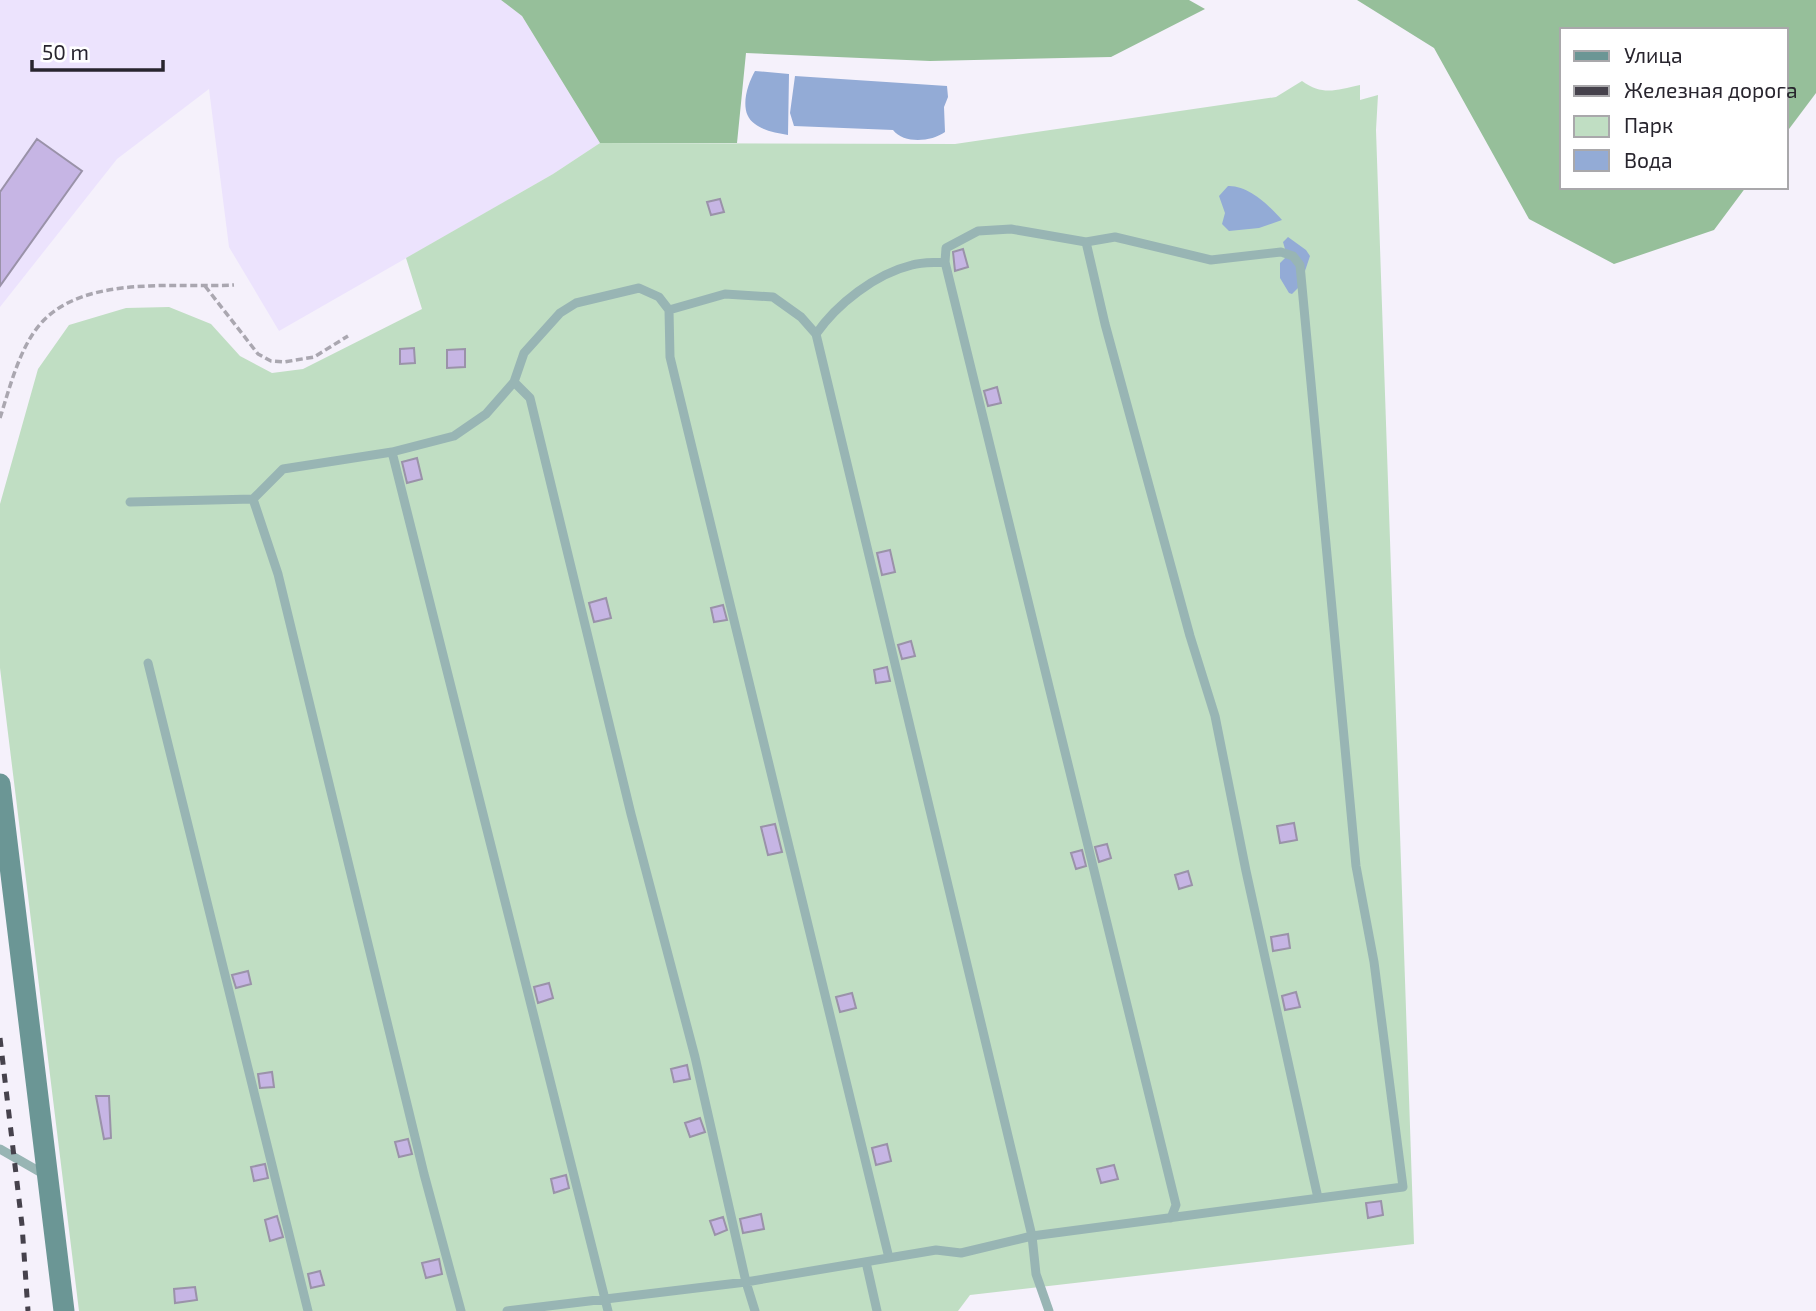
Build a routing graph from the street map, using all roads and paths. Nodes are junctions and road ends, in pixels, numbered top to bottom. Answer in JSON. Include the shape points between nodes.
{"nodes":[{"id":1,"x":1086,"y":242,"type":"junction"},
{"id":2,"x":945,"y":262,"type":"junction"},
{"id":3,"x":234,"y":285,"type":"dead end"},
{"id":4,"x":205,"y":286,"type":"junction"},
{"id":5,"x":669,"y":310,"type":"junction"},
{"id":6,"x":816,"y":334,"type":"junction"},
{"id":7,"x":348,"y":336,"type":"dead end"},
{"id":8,"x":514,"y":382,"type":"junction"},
{"id":9,"x":0,"y":418,"type":"edge"},
{"id":10,"x":392,"y":452,"type":"junction"},
{"id":11,"x":253,"y":499,"type":"junction"},
{"id":12,"x":130,"y":502,"type":"dead end"},
{"id":13,"x":148,"y":663,"type":"dead end"},
{"id":14,"x":0,"y":784,"type":"edge"},
{"id":15,"x":0,"y":1149,"type":"edge"},
{"id":16,"x":48,"y":1177,"type":"junction"},
{"id":17,"x":1318,"y":1198,"type":"junction"},
{"id":18,"x":1171,"y":1218,"type":"junction"},
{"id":19,"x":1032,"y":1236,"type":"junction"},
{"id":20,"x":888,"y":1258,"type":"junction"},
{"id":21,"x":866,"y":1262,"type":"junction"},
{"id":22,"x":746,"y":1282,"type":"junction"},
{"id":23,"x":605,"y":1298,"type":"junction"},
{"id":24,"x":64,"y":1311,"type":"edge"},
{"id":25,"x":308,"y":1311,"type":"edge"},
{"id":26,"x":461,"y":1311,"type":"edge"},
{"id":27,"x":507,"y":1311,"type":"edge"},
{"id":28,"x":608,"y":1311,"type":"edge"},
{"id":29,"x":755,"y":1311,"type":"edge"},
{"id":30,"x":877,"y":1311,"type":"edge"},
{"id":31,"x":1049,"y":1311,"type":"edge"}],
"edges":[{"from":1,"to":2,"type":"lane","via":[[1011,229],[978,231],[946,248]]},
{"from":1,"to":17,"type":"lane","via":[[1215,716]]},
{"from":1,"to":17,"type":"lane","via":[[1115,237],[1211,260],[1281,252],[1300,265],[1356,866],[1374,962],[1403,1186]]},
{"from":2,"to":6,"type":"lane","via":[[912,265],[881,277],[828,317]]},
{"from":2,"to":18,"type":"lane","via":[[1176,1205]]},
{"from":3,"to":4,"type":"path"},
{"from":4,"to":7,"type":"path","via":[[258,354],[271,361],[314,356]]},
{"from":4,"to":9,"type":"path","via":[[125,287],[69,303],[43,320],[28,344]]},
{"from":5,"to":6,"type":"lane","via":[[725,294],[773,297]]},
{"from":5,"to":8,"type":"lane","via":[[659,297],[639,288],[576,303],[559,313],[524,354]]},
{"from":5,"to":20,"type":"lane","via":[[670,357]]},
{"from":6,"to":19,"type":"lane"},
{"from":8,"to":10,"type":"lane","via":[[486,414],[454,436]]},
{"from":8,"to":22,"type":"lane","via":[[530,398],[695,1057]]},
{"from":10,"to":11,"type":"lane","via":[[283,469]]},
{"from":10,"to":23,"type":"lane"},
{"from":11,"to":12,"type":"lane"},
{"from":11,"to":26,"type":"lane","via":[[278,574]]},
{"from":13,"to":25,"type":"lane"},
{"from":14,"to":16,"type":"street"},
{"from":15,"to":16,"type":"lane"},
{"from":16,"to":24,"type":"street"},
{"from":17,"to":18,"type":"lane"},
{"from":18,"to":19,"type":"lane"},
{"from":19,"to":20,"type":"lane","via":[[961,1253],[936,1250]]},
{"from":19,"to":31,"type":"lane","via":[[1037,1274]]},
{"from":20,"to":21,"type":"lane"},
{"from":21,"to":22,"type":"lane"},
{"from":21,"to":30,"type":"lane"},
{"from":22,"to":23,"type":"lane"},
{"from":22,"to":29,"type":"lane"},
{"from":23,"to":27,"type":"lane"},
{"from":23,"to":28,"type":"lane"}]}
